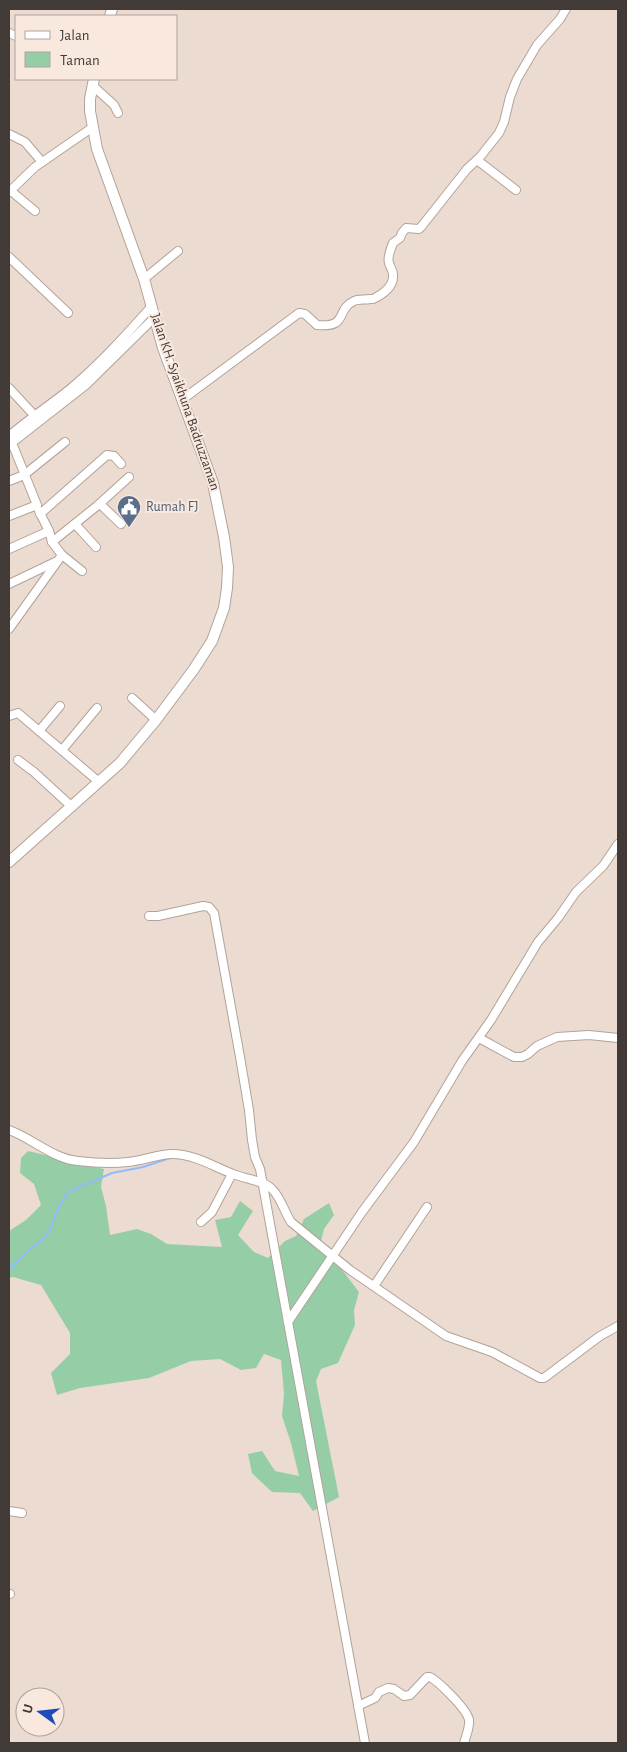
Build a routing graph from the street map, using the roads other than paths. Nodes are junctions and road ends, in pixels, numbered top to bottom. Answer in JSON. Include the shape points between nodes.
{"nodes":[{"id":1,"x":566,"y":9,"type":"edge"},
{"id":2,"x":93,"y":82,"type":"edge"},
{"id":3,"x":118,"y":113,"type":"dead end"},
{"id":4,"x":93,"y":127,"type":"junction"},
{"id":5,"x":9,"y":134,"type":"edge"},
{"id":6,"x":477,"y":160,"type":"junction"},
{"id":7,"x":42,"y":162,"type":"junction"},
{"id":8,"x":516,"y":190,"type":"dead end"},
{"id":9,"x":10,"y":192,"type":"edge"},
{"id":10,"x":34,"y":211,"type":"dead end"},
{"id":11,"x":178,"y":251,"type":"dead end"},
{"id":12,"x":9,"y":258,"type":"edge"},
{"id":13,"x":144,"y":279,"type":"junction"},
{"id":14,"x":152,"y":306,"type":"junction"},
{"id":15,"x":68,"y":313,"type":"dead end"},
{"id":16,"x":155,"y":317,"type":"junction"},
{"id":17,"x":9,"y":388,"type":"edge"},
{"id":18,"x":183,"y":399,"type":"junction"},
{"id":19,"x":34,"y":415,"type":"junction"},
{"id":20,"x":10,"y":440,"type":"edge"},
{"id":21,"x":65,"y":442,"type":"dead end"},
{"id":22,"x":120,"y":464,"type":"dead end"},
{"id":23,"x":24,"y":475,"type":"junction"},
{"id":24,"x":129,"y":477,"type":"dead end"},
{"id":25,"x":9,"y":481,"type":"edge"},
{"id":26,"x":100,"y":504,"type":"junction"},
{"id":27,"x":37,"y":505,"type":"junction"},
{"id":28,"x":40,"y":514,"type":"junction"},
{"id":29,"x":9,"y":516,"type":"edge"},
{"id":30,"x":74,"y":524,"type":"junction"},
{"id":31,"x":121,"y":524,"type":"dead end"},
{"id":32,"x":49,"y":531,"type":"junction"},
{"id":33,"x":52,"y":542,"type":"junction"},
{"id":34,"x":96,"y":546,"type":"dead end"},
{"id":35,"x":9,"y":549,"type":"edge"},
{"id":36,"x":59,"y":558,"type":"junction"},
{"id":37,"x":82,"y":571,"type":"dead end"},
{"id":38,"x":9,"y":584,"type":"edge"},
{"id":39,"x":9,"y":629,"type":"edge"},
{"id":40,"x":132,"y":698,"type":"dead end"},
{"id":41,"x":60,"y":706,"type":"dead end"},
{"id":42,"x":97,"y":708,"type":"dead end"},
{"id":43,"x":9,"y":716,"type":"edge"},
{"id":44,"x":156,"y":720,"type":"junction"},
{"id":45,"x":40,"y":731,"type":"junction"},
{"id":46,"x":62,"y":750,"type":"junction"},
{"id":47,"x":18,"y":760,"type":"dead end"},
{"id":48,"x":99,"y":782,"type":"junction"},
{"id":49,"x":71,"y":806,"type":"junction"},
{"id":50,"x":618,"y":844,"type":"edge"},
{"id":51,"x":11,"y":857,"type":"edge"},
{"id":52,"x":149,"y":916,"type":"dead end"},
{"id":53,"x":478,"y":1038,"type":"junction"},
{"id":54,"x":618,"y":1038,"type":"edge"},
{"id":55,"x":9,"y":1130,"type":"edge"},
{"id":56,"x":232,"y":1174,"type":"junction"},
{"id":57,"x":262,"y":1183,"type":"junction"},
{"id":58,"x":427,"y":1207,"type":"dead end"},
{"id":59,"x":201,"y":1222,"type":"dead end"},
{"id":60,"x":332,"y":1255,"type":"junction"},
{"id":61,"x":374,"y":1286,"type":"junction"},
{"id":62,"x":288,"y":1322,"type":"junction"},
{"id":63,"x":618,"y":1326,"type":"edge"},
{"id":64,"x":9,"y":1511,"type":"edge"},
{"id":65,"x":22,"y":1513,"type":"dead end"},
{"id":66,"x":358,"y":1706,"type":"junction"},
{"id":67,"x":365,"y":1743,"type":"edge"},
{"id":68,"x":464,"y":1743,"type":"edge"}],
"edges":[{"from":1,"to":6,"type":"street","via":[[537,45],[517,80],[499,133]]},
{"from":2,"to":3,"type":"street"},
{"from":2,"to":4,"type":"main road","name":"Jalan KH. Syaikhuna Badruzzaman","via":[[90,105]]},
{"from":4,"to":7,"type":"street"},
{"from":4,"to":13,"type":"main road","name":"Jalan KH. Syaikhuna Badruzzaman","via":[[97,149]]},
{"from":5,"to":7,"type":"street","via":[[24,142]]},
{"from":6,"to":8,"type":"street"},
{"from":6,"to":18,"type":"street","via":[[422,227],[406,228],[393,243],[389,258],[393,273],[384,294],[354,301],[334,325],[317,325],[299,313]]},
{"from":7,"to":9,"type":"street"},
{"from":9,"to":10,"type":"street"},
{"from":11,"to":13,"type":"street"},
{"from":12,"to":15,"type":"street"},
{"from":13,"to":14,"type":"main road","name":"Jalan KH. Syaikhuna Badruzzaman"},
{"from":14,"to":16,"type":"main road","name":"Jalan KH. Syaikhuna Badruzzaman"},
{"from":14,"to":19,"type":"street","via":[[70,389]]},
{"from":16,"to":18,"type":"main road","name":"Jalan KH. Syaikhuna Badruzzaman"},
{"from":16,"to":20,"type":"street","via":[[87,384]]},
{"from":17,"to":19,"type":"street"},
{"from":18,"to":44,"type":"main road","name":"Jalan KH. Syaikhuna Badruzzaman","via":[[214,483],[228,567],[227,588],[224,608],[212,641]]},
{"from":19,"to":20,"type":"street"},
{"from":20,"to":23,"type":"street"},
{"from":21,"to":23,"type":"street"},
{"from":22,"to":28,"type":"street","via":[[114,456],[107,455]]},
{"from":23,"to":25,"type":"street"},
{"from":23,"to":27,"type":"street"},
{"from":24,"to":26,"type":"street"},
{"from":26,"to":30,"type":"street"},
{"from":26,"to":31,"type":"street"},
{"from":27,"to":28,"type":"street"},
{"from":27,"to":29,"type":"street"},
{"from":28,"to":32,"type":"street"},
{"from":30,"to":33,"type":"street"},
{"from":30,"to":34,"type":"street"},
{"from":32,"to":33,"type":"street"},
{"from":32,"to":35,"type":"street"},
{"from":33,"to":36,"type":"street"},
{"from":36,"to":37,"type":"street"},
{"from":36,"to":38,"type":"street"},
{"from":36,"to":39,"type":"street"},
{"from":40,"to":44,"type":"street"},
{"from":41,"to":45,"type":"street"},
{"from":42,"to":46,"type":"street"},
{"from":43,"to":45,"type":"street","via":[[18,713]]},
{"from":44,"to":48,"type":"main road","name":"Jalan KH. Syaikhuna Badruzzaman","via":[[120,763]]},
{"from":45,"to":46,"type":"street"},
{"from":46,"to":48,"type":"street"},
{"from":47,"to":49,"type":"street"},
{"from":48,"to":49,"type":"main road","name":"Jalan KH. Syaikhuna Badruzzaman"},
{"from":49,"to":51,"type":"main road","name":"Jalan KH. Syaikhuna Badruzzaman"},
{"from":50,"to":53,"type":"street","via":[[538,942]]},
{"from":52,"to":57,"type":"street","via":[[203,906],[214,912]]},
{"from":53,"to":54,"type":"street","via":[[514,1058],[522,1057],[557,1037],[589,1035]]},
{"from":53,"to":60,"type":"street","via":[[414,1142]]},
{"from":55,"to":56,"type":"street","via":[[76,1161],[128,1162],[171,1154],[195,1159]]},
{"from":56,"to":57,"type":"street"},
{"from":56,"to":59,"type":"street","via":[[212,1212]]},
{"from":57,"to":60,"type":"street","via":[[279,1197],[291,1222]]},
{"from":57,"to":62,"type":"street"},
{"from":58,"to":61,"type":"street"},
{"from":60,"to":61,"type":"street"},
{"from":60,"to":62,"type":"street"},
{"from":61,"to":63,"type":"street","via":[[446,1336],[492,1352],[540,1378]]},
{"from":62,"to":66,"type":"street"},
{"from":64,"to":65,"type":"street"},
{"from":66,"to":67,"type":"street"},
{"from":66,"to":68,"type":"street","via":[[388,1688],[404,1696],[410,1695],[430,1677],[450,1694],[467,1716]]}]}
